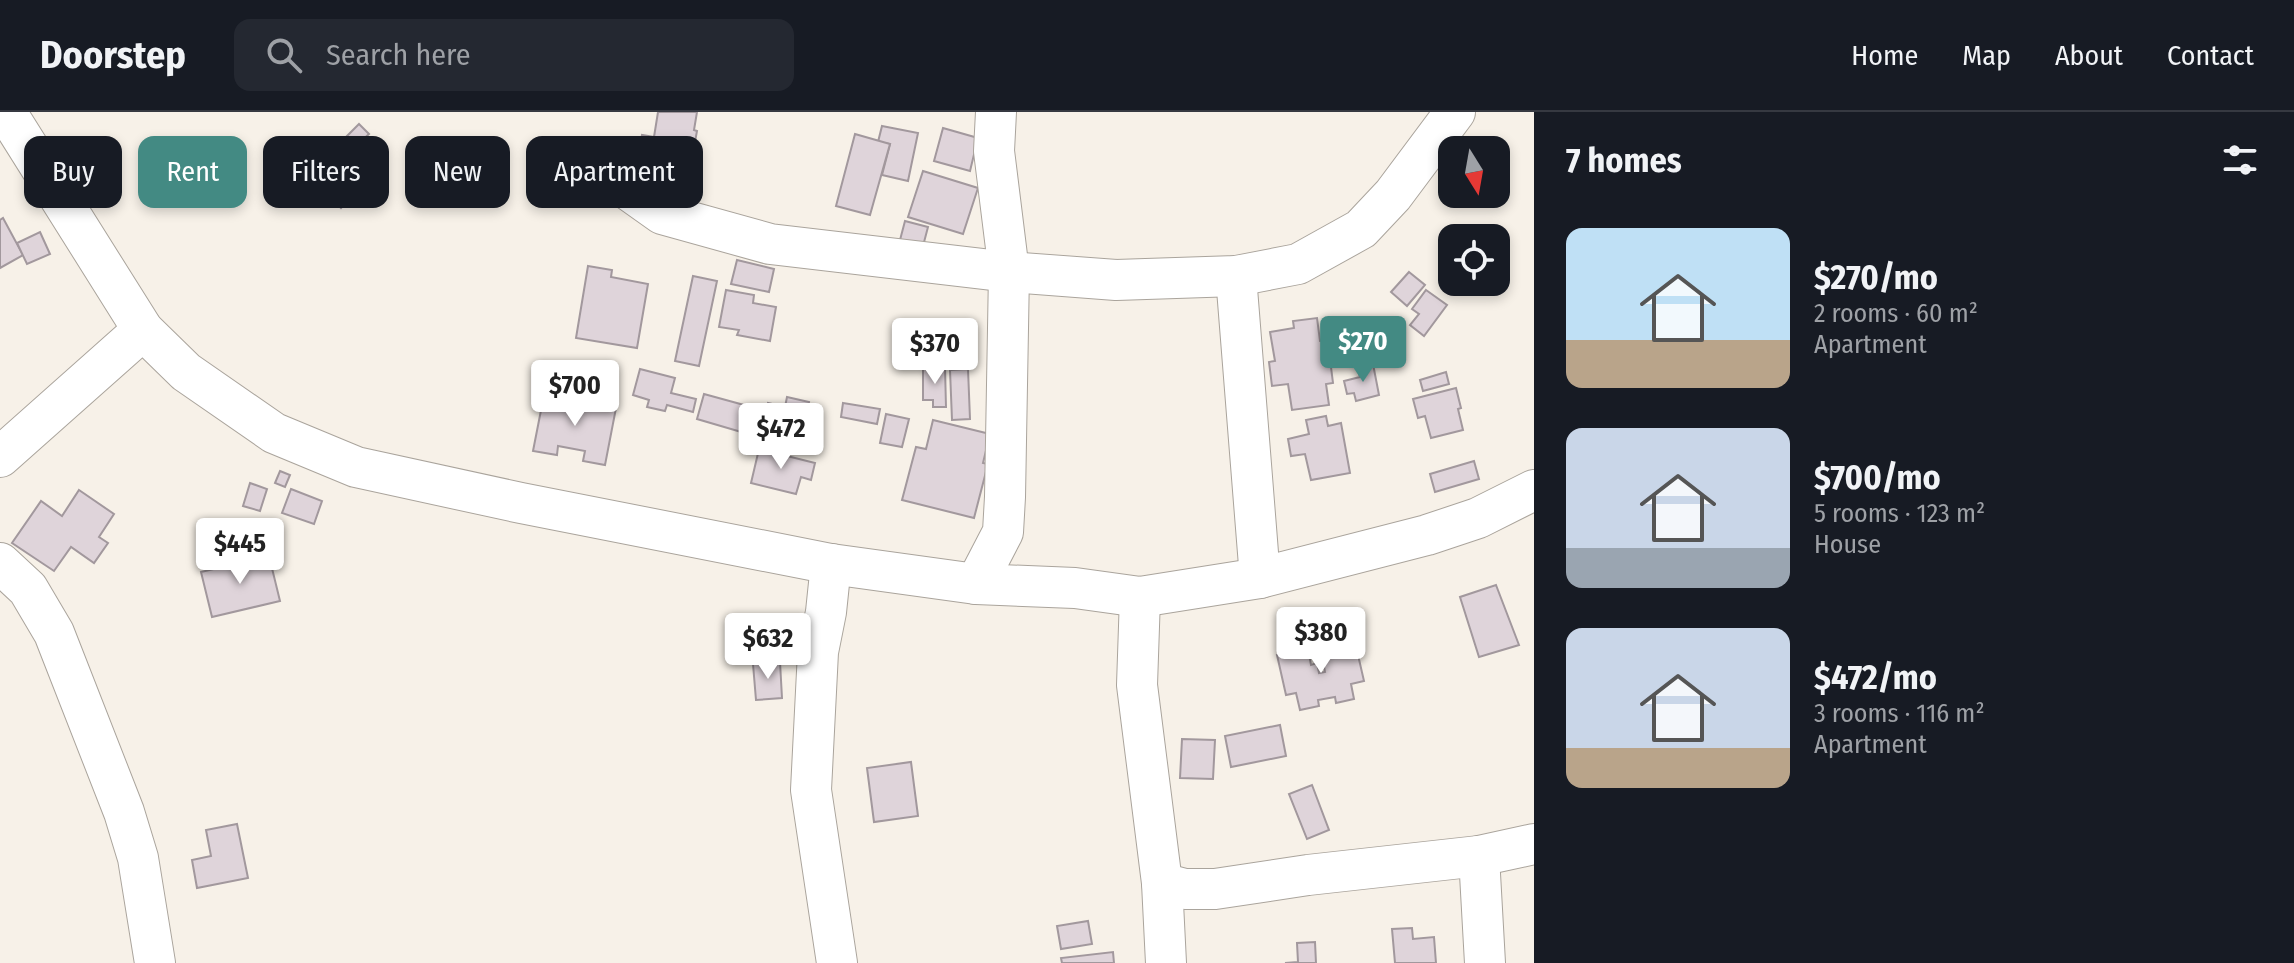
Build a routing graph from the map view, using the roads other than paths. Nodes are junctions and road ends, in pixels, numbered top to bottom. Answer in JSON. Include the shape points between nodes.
{"nodes":[{"id":1,"x":6,"y":112,"type":"edge"},
{"id":2,"x":996,"y":112,"type":"edge"},
{"id":3,"x":1455,"y":112,"type":"edge"},
{"id":4,"x":654,"y":208,"type":"edge"},
{"id":5,"x":1009,"y":272,"type":"junction"},
{"id":6,"x":1236,"y":276,"type":"junction"},
{"id":7,"x":143,"y":330,"type":"junction"},
{"id":8,"x":0,"y":457,"type":"edge"},
{"id":9,"x":1534,"y":490,"type":"edge"},
{"id":10,"x":1003,"y":532,"type":"junction"},
{"id":11,"x":0,"y":563,"type":"edge"},
{"id":12,"x":831,"y":564,"type":"junction"},
{"id":13,"x":1260,"y":578,"type":"junction"},
{"id":14,"x":976,"y":584,"type":"junction"},
{"id":15,"x":1026,"y":586,"type":"junction"},
{"id":16,"x":1140,"y":597,"type":"junction"},
{"id":17,"x":1534,"y":844,"type":"edge"},
{"id":18,"x":1479,"y":856,"type":"junction"},
{"id":19,"x":1162,"y":883,"type":"junction"},
{"id":20,"x":155,"y":963,"type":"edge"},
{"id":21,"x":837,"y":963,"type":"edge"},
{"id":22,"x":1166,"y":963,"type":"edge"},
{"id":23,"x":1485,"y":963,"type":"edge"}],
"edges":[{"from":1,"to":7,"type":"street"},
{"from":2,"to":5,"type":"street","via":[[994,151]]},
{"from":3,"to":6,"type":"street","via":[[1361,229],[1298,264]]},
{"from":4,"to":5,"type":"street","via":[[770,244]]},
{"from":5,"to":6,"type":"street","via":[[1116,280]]},
{"from":5,"to":10,"type":"street"},
{"from":6,"to":13,"type":"street"},
{"from":7,"to":8,"type":"street"},
{"from":7,"to":12,"type":"street","via":[[186,372],[274,433],[356,467]]},
{"from":9,"to":13,"type":"street","via":[[1478,518],[1427,535]]},
{"from":10,"to":14,"type":"street"},
{"from":10,"to":15,"type":"street"},
{"from":11,"to":20,"type":"street","via":[[28,589],[54,633],[124,812],[138,858]]},
{"from":12,"to":14,"type":"street"},
{"from":12,"to":21,"type":"street","via":[[818,652],[811,790]]},
{"from":13,"to":16,"type":"street"},
{"from":14,"to":15,"type":"street"},
{"from":15,"to":16,"type":"street"},
{"from":16,"to":19,"type":"street","via":[[1137,685]]},
{"from":17,"to":18,"type":"street"},
{"from":18,"to":19,"type":"street","via":[[1215,889]]},
{"from":18,"to":23,"type":"street"},
{"from":19,"to":22,"type":"street"}]}
